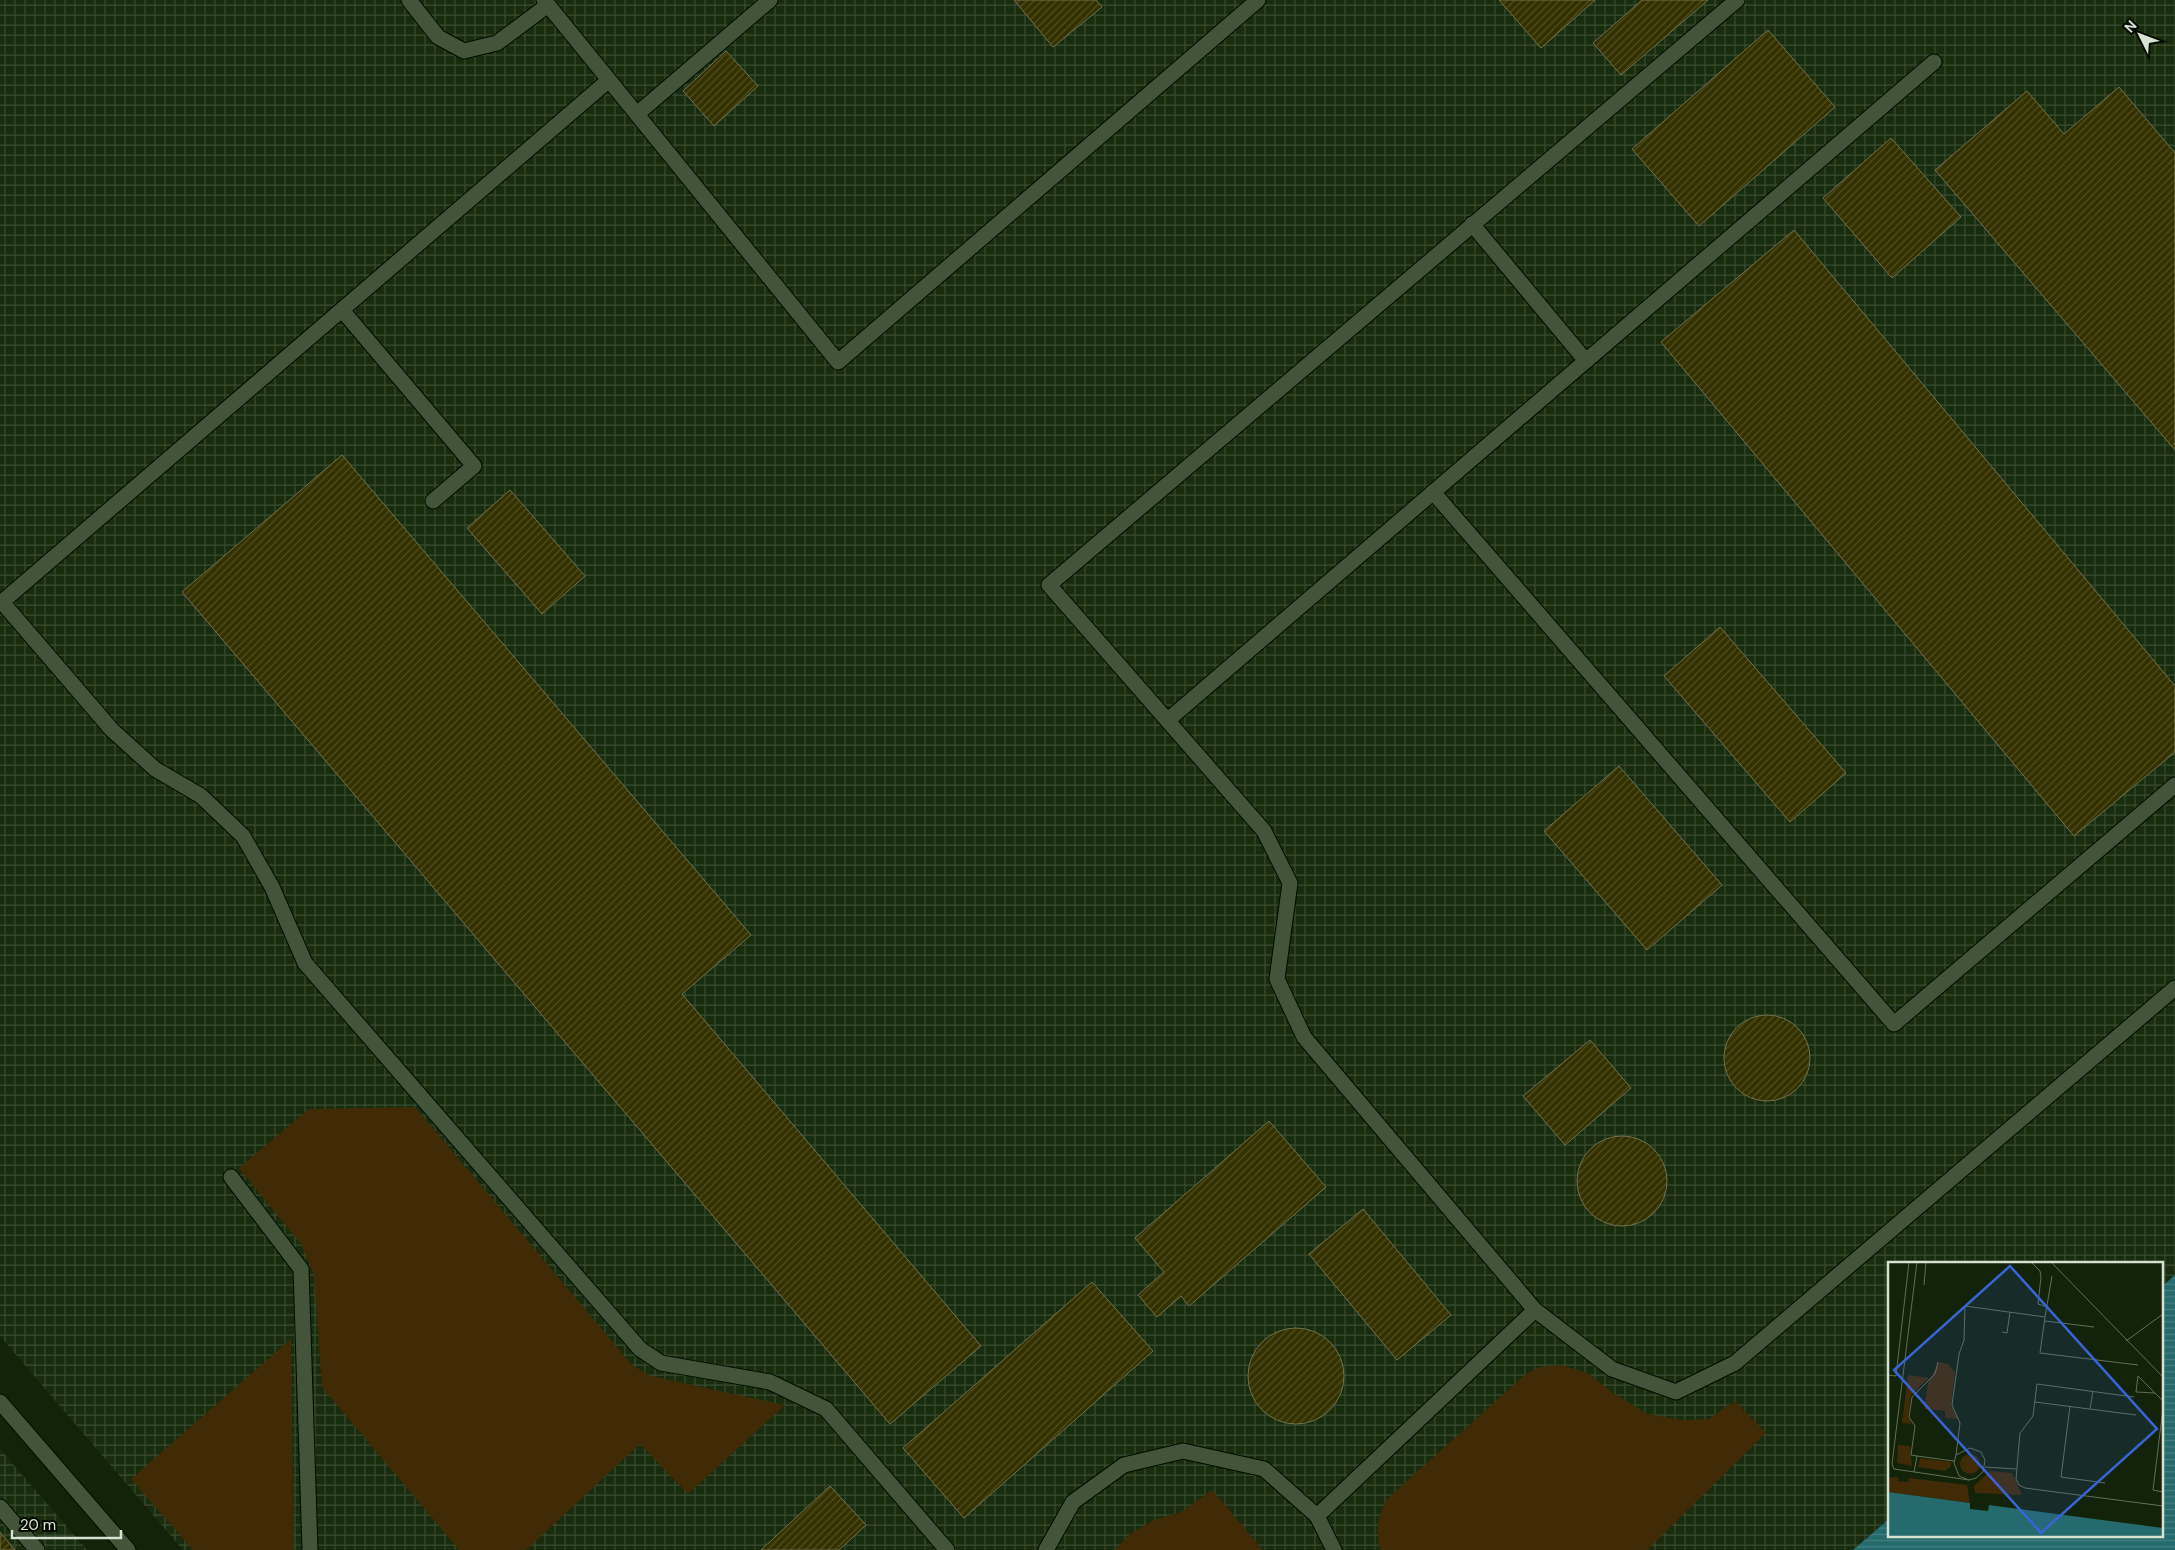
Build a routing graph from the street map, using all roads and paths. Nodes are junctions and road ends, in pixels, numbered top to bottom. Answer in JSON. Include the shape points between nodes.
{"nodes":[{"id":1,"x":409,"y":0,"type":"edge"},
{"id":2,"x":770,"y":0,"type":"edge"},
{"id":3,"x":1258,"y":0,"type":"edge"},
{"id":4,"x":1737,"y":0,"type":"edge"},
{"id":5,"x":546,"y":2,"type":"edge"},
{"id":6,"x":1934,"y":62,"type":"dead end"},
{"id":7,"x":609,"y":80,"type":"junction"},
{"id":8,"x":637,"y":114,"type":"junction"},
{"id":9,"x":1472,"y":224,"type":"junction"},
{"id":10,"x":342,"y":310,"type":"junction"},
{"id":11,"x":1586,"y":361,"type":"junction"},
{"id":12,"x":1433,"y":492,"type":"junction"},
{"id":13,"x":433,"y":501,"type":"dead end"},
{"id":14,"x":1168,"y":720,"type":"junction"},
{"id":15,"x":2175,"y":785,"type":"edge"},
{"id":16,"x":2175,"y":988,"type":"edge"},
{"id":17,"x":231,"y":1177,"type":"dead end"},
{"id":18,"x":1535,"y":1310,"type":"junction"},
{"id":19,"x":0,"y":1402,"type":"edge"},
{"id":20,"x":0,"y":1507,"type":"edge"},
{"id":21,"x":1317,"y":1516,"type":"junction"},
{"id":22,"x":37,"y":1550,"type":"edge"},
{"id":23,"x":128,"y":1550,"type":"edge"},
{"id":24,"x":310,"y":1550,"type":"edge"},
{"id":25,"x":947,"y":1550,"type":"edge"},
{"id":26,"x":1046,"y":1550,"type":"edge"},
{"id":27,"x":1334,"y":1550,"type":"edge"}],
"edges":[{"from":1,"to":5,"type":"lane","via":[[438,37],[464,51],[497,43]]},
{"from":2,"to":8,"type":"lane"},
{"from":3,"to":8,"type":"lane","via":[[838,362]]},
{"from":4,"to":9,"type":"lane"},
{"from":5,"to":7,"type":"lane"},
{"from":6,"to":11,"type":"lane"},
{"from":7,"to":8,"type":"lane"},
{"from":7,"to":10,"type":"lane"},
{"from":9,"to":11,"type":"lane"},
{"from":9,"to":14,"type":"lane","via":[[1049,585]]},
{"from":10,"to":13,"type":"lane","via":[[474,466]]},
{"from":10,"to":25,"type":"lane","via":[[2,602],[112,730],[155,769],[201,796],[243,836],[272,887],[305,963],[640,1349],[661,1362],[770,1382],[826,1410]]},
{"from":11,"to":12,"type":"lane"},
{"from":12,"to":14,"type":"lane"},
{"from":12,"to":15,"type":"lane","via":[[1894,1024]]},
{"from":14,"to":18,"type":"lane","via":[[1264,831],[1290,883],[1278,979],[1304,1037]]},
{"from":16,"to":18,"type":"lane","via":[[1735,1363],[1676,1392],[1612,1368]]},
{"from":17,"to":24,"type":"lane","via":[[300,1269]]},
{"from":18,"to":21,"type":"lane"},
{"from":19,"to":23,"type":"lane"},
{"from":20,"to":22,"type":"lane"},
{"from":21,"to":26,"type":"lane","via":[[1264,1470],[1183,1452],[1124,1466],[1102,1481],[1073,1502]]},
{"from":21,"to":27,"type":"lane"}]}
